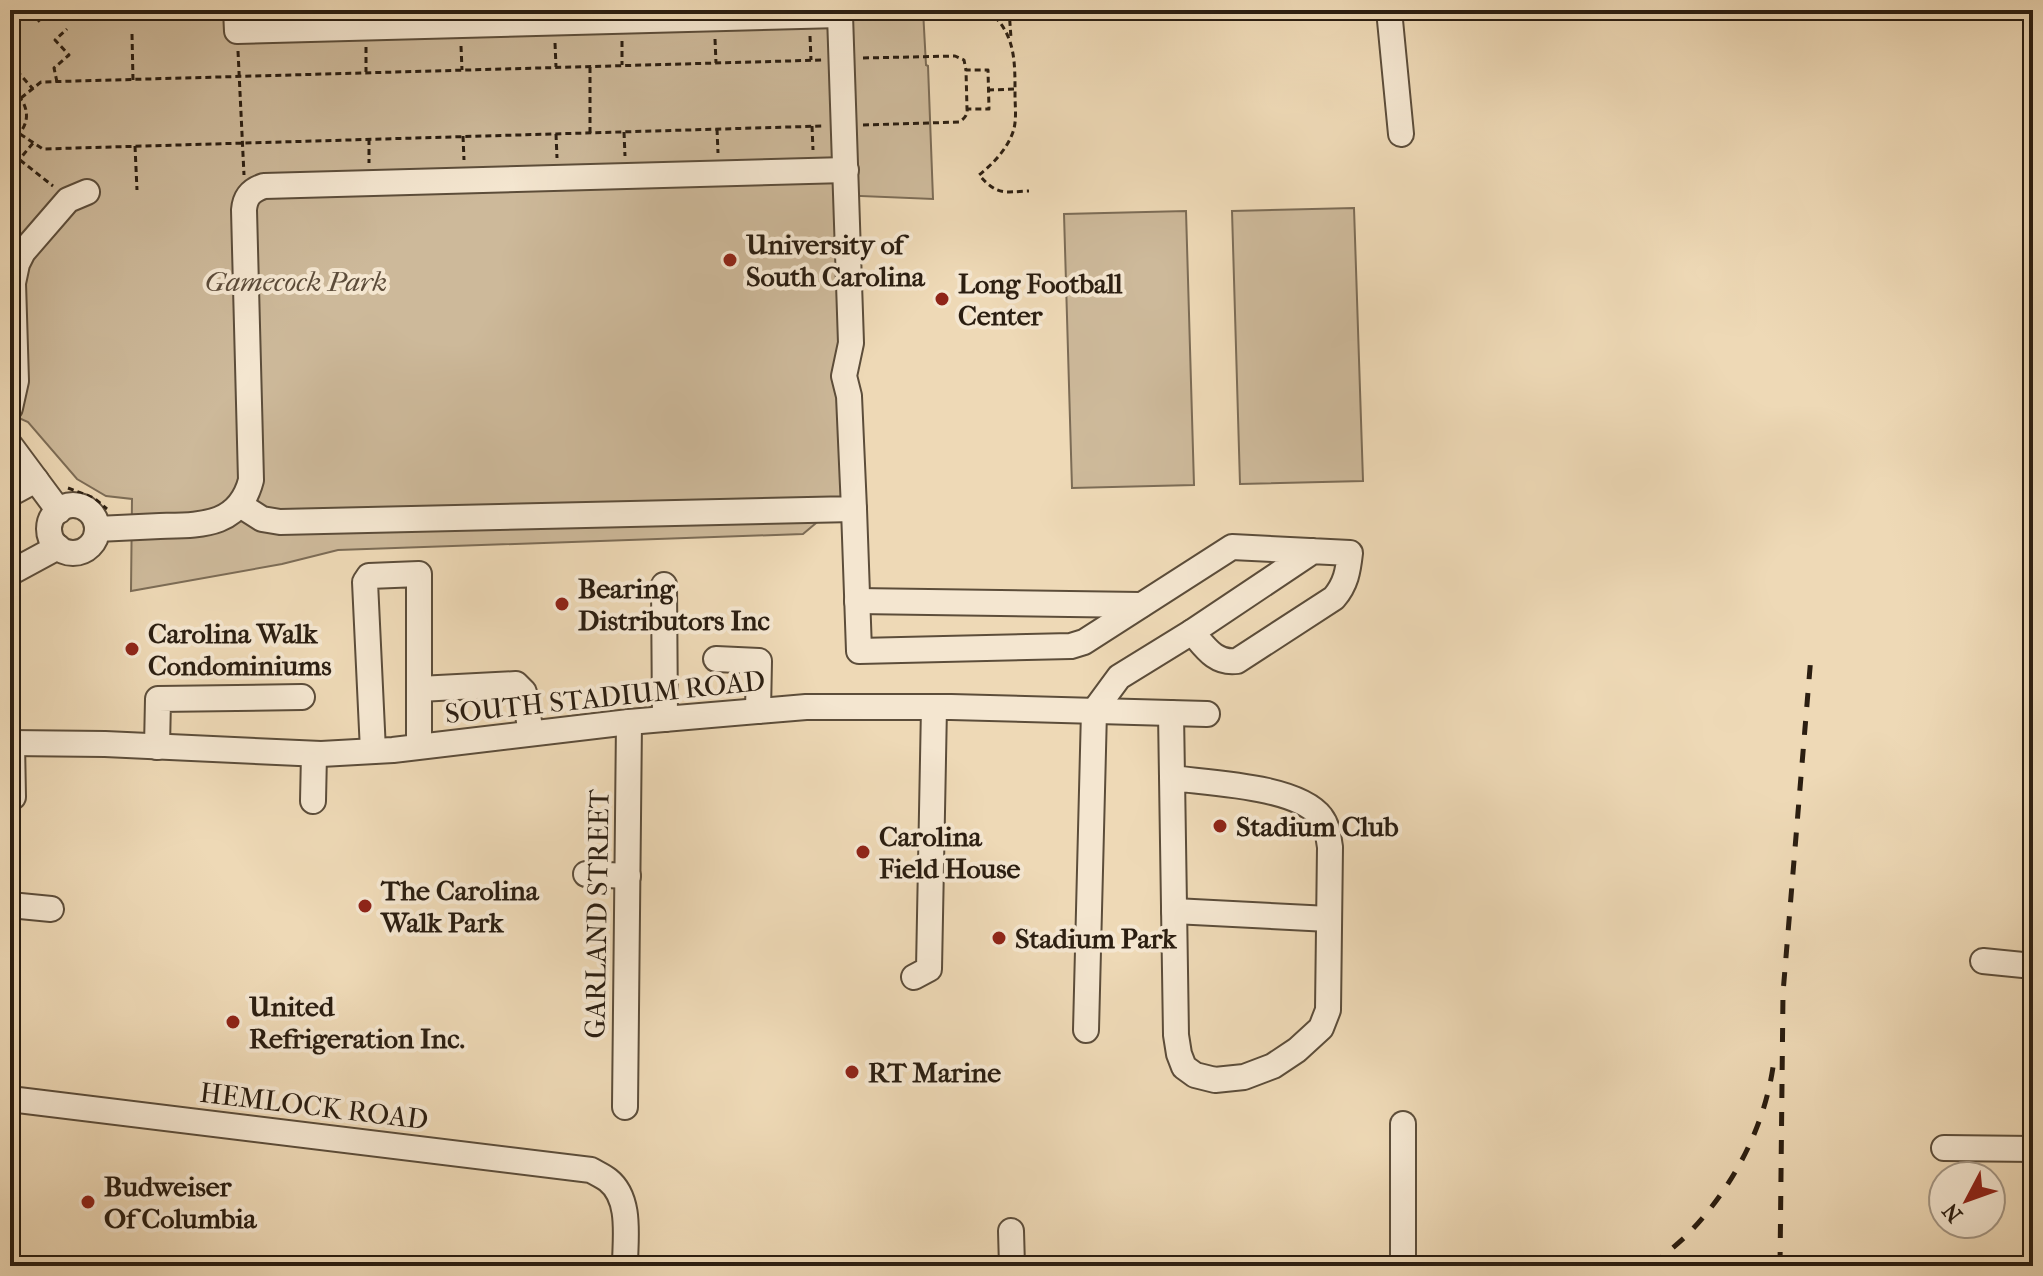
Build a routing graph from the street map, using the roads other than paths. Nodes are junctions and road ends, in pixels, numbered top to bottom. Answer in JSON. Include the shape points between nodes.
{"nodes":[{"id":1,"x":1389,"y":10,"type":"edge"},
{"id":2,"x":840,"y":12,"type":"edge"},
{"id":3,"x":236,"y":20,"type":"edge"},
{"id":4,"x":1401,"y":134,"type":"dead end"},
{"id":5,"x":846,"y":170,"type":"junction"},
{"id":6,"x":87,"y":192,"type":"dead end"},
{"id":7,"x":10,"y":408,"type":"edge"},
{"id":8,"x":10,"y":445,"type":"edge"},
{"id":9,"x":36,"y":480,"type":"junction"},
{"id":10,"x":10,"y":494,"type":"edge"},
{"id":11,"x":240,"y":505,"type":"junction"},
{"id":12,"x":854,"y":509,"type":"junction"},
{"id":13,"x":59,"y":511,"type":"junction"},
{"id":14,"x":104,"y":520,"type":"junction"},
{"id":15,"x":58,"y":547,"type":"junction"},
{"id":16,"x":1313,"y":551,"type":"junction"},
{"id":17,"x":10,"y":573,"type":"edge"},
{"id":18,"x":664,"y":585,"type":"dead end"},
{"id":19,"x":857,"y":601,"type":"junction"},
{"id":20,"x":1141,"y":605,"type":"junction"},
{"id":21,"x":1192,"y":632,"type":"junction"},
{"id":22,"x":716,"y":659,"type":"dead end"},
{"id":23,"x":419,"y":689,"type":"junction"},
{"id":24,"x":302,"y":697,"type":"dead end"},
{"id":25,"x":934,"y":707,"type":"junction"},
{"id":26,"x":758,"y":711,"type":"junction"},
{"id":27,"x":1094,"y":711,"type":"junction"},
{"id":28,"x":1171,"y":713,"type":"junction"},
{"id":29,"x":1207,"y":714,"type":"dead end"},
{"id":30,"x":665,"y":719,"type":"junction"},
{"id":31,"x":629,"y":722,"type":"junction"},
{"id":32,"x":531,"y":733,"type":"junction"},
{"id":33,"x":11,"y":743,"type":"edge"},
{"id":34,"x":419,"y":746,"type":"junction"},
{"id":35,"x":157,"y":747,"type":"junction"},
{"id":36,"x":373,"y":751,"type":"junction"},
{"id":37,"x":314,"y":754,"type":"junction"},
{"id":38,"x":1172,"y":778,"type":"junction"},
{"id":39,"x":13,"y":797,"type":"dead end"},
{"id":40,"x":313,"y":801,"type":"dead end"},
{"id":41,"x":586,"y":874,"type":"dead end"},
{"id":42,"x":628,"y":876,"type":"junction"},
{"id":43,"x":10,"y":905,"type":"edge"},
{"id":44,"x":51,"y":909,"type":"dead end"},
{"id":45,"x":1174,"y":911,"type":"junction"},
{"id":46,"x":1329,"y":919,"type":"junction"},
{"id":47,"x":1983,"y":961,"type":"dead end"},
{"id":48,"x":2033,"y":966,"type":"edge"},
{"id":49,"x":914,"y":977,"type":"dead end"},
{"id":50,"x":1086,"y":1030,"type":"dead end"},
{"id":51,"x":10,"y":1099,"type":"edge"},
{"id":52,"x":625,"y":1107,"type":"dead end"},
{"id":53,"x":1403,"y":1124,"type":"dead end"},
{"id":54,"x":1944,"y":1148,"type":"dead end"},
{"id":55,"x":2033,"y":1149,"type":"edge"},
{"id":56,"x":1011,"y":1231,"type":"dead end"},
{"id":57,"x":625,"y":1266,"type":"edge"},
{"id":58,"x":1012,"y":1266,"type":"edge"},
{"id":59,"x":1403,"y":1266,"type":"edge"}],
"edges":[{"from":1,"to":4,"type":"street"},
{"from":2,"to":3,"type":"street","via":[[365,27]]},
{"from":2,"to":5,"type":"street"},
{"from":5,"to":11,"type":"street","via":[[264,186],[253,191],[244,210],[251,480]]},
{"from":5,"to":12,"type":"street","via":[[851,343],[844,376]]},
{"from":6,"to":7,"type":"street","via":[[68,200],[17,264],[16,381]]},
{"from":8,"to":9,"type":"street"},
{"from":9,"to":10,"type":"street"},
{"from":9,"to":13,"type":"street"},
{"from":11,"to":12,"type":"street","via":[[262,519],[280,522]]},
{"from":11,"to":14,"type":"street","via":[[227,516],[200,525]]},
{"from":12,"to":19,"type":"street"},
{"from":13,"to":14,"type":"street","via":[[72,506],[87,510],[96,521]]},
{"from":13,"to":15,"type":"street","via":[[50,523]]},
{"from":14,"to":15,"type":"street","via":[[82,552]]},
{"from":15,"to":17,"type":"street"},
{"from":16,"to":20,"type":"street","via":[[1232,547]]},
{"from":16,"to":21,"type":"street"},
{"from":16,"to":21,"type":"street","via":[[1350,553],[1347,577],[1334,598],[1237,661],[1212,656]]},
{"from":18,"to":30,"type":"street"},
{"from":19,"to":20,"type":"street"},
{"from":19,"to":20,"type":"street","via":[[859,651],[1071,646]]},
{"from":21,"to":27,"type":"street","via":[[1119,677]]},
{"from":22,"to":26,"type":"street","via":[[759,661]]},
{"from":23,"to":32,"type":"street","via":[[516,684],[524,692]]},
{"from":23,"to":34,"type":"street"},
{"from":23,"to":36,"type":"street","via":[[419,574],[369,576],[365,582]]},
{"from":24,"to":35,"type":"street","via":[[158,699]]},
{"from":25,"to":26,"type":"street","name":"SOUTH STADIUM ROAD"},
{"from":25,"to":27,"type":"street","name":"SOUTH STADIUM ROAD"},
{"from":25,"to":49,"type":"street","via":[[929,969]]},
{"from":26,"to":30,"type":"street","name":"SOUTH STADIUM ROAD"},
{"from":27,"to":28,"type":"street","name":"SOUTH STADIUM ROAD"},
{"from":27,"to":50,"type":"street"},
{"from":28,"to":29,"type":"street","name":"SOUTH STADIUM ROAD"},
{"from":28,"to":38,"type":"street"},
{"from":30,"to":31,"type":"street","name":"SOUTH STADIUM ROAD"},
{"from":31,"to":32,"type":"street","name":"SOUTH STADIUM ROAD"},
{"from":31,"to":42,"type":"street","name":"GARLAND STREET"},
{"from":32,"to":34,"type":"street","name":"SOUTH STADIUM ROAD"},
{"from":33,"to":35,"type":"street","name":"SOUTH STADIUM ROAD"},
{"from":33,"to":39,"type":"street"},
{"from":34,"to":36,"type":"street","name":"SOUTH STADIUM ROAD"},
{"from":35,"to":37,"type":"street","name":"SOUTH STADIUM ROAD"},
{"from":36,"to":37,"type":"street","name":"SOUTH STADIUM ROAD"},
{"from":37,"to":40,"type":"street"},
{"from":38,"to":45,"type":"street"},
{"from":38,"to":46,"type":"street","via":[[1267,791],[1307,804],[1320,815],[1330,847]]},
{"from":41,"to":42,"type":"street"},
{"from":42,"to":52,"type":"street","name":"GARLAND STREET"},
{"from":43,"to":44,"type":"street"},
{"from":45,"to":46,"type":"street"},
{"from":45,"to":46,"type":"street","via":[[1179,1054],[1195,1075],[1215,1080],[1273,1066],[1321,1028],[1328,1010]]},
{"from":47,"to":48,"type":"street"},
{"from":51,"to":57,"type":"street","name":"HEMLOCK ROAD","via":[[591,1170],[621,1195]]},
{"from":53,"to":59,"type":"street"},
{"from":54,"to":55,"type":"street"},
{"from":56,"to":58,"type":"street"}]}
